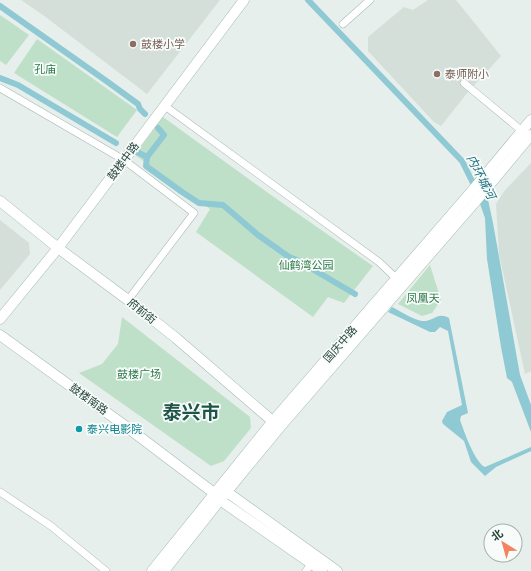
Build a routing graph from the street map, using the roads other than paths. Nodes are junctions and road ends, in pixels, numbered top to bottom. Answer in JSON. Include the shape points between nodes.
{"nodes":[{"id":1,"x":238,"y":0,"type":"edge"},
{"id":2,"x":244,"y":0,"type":"edge"},
{"id":3,"x":370,"y":0,"type":"edge"},
{"id":4,"x":343,"y":24,"type":"dead end"},
{"id":5,"x":464,"y":83,"type":"dead end"},
{"id":6,"x":0,"y":88,"type":"edge"},
{"id":7,"x":165,"y":106,"type":"junction"},
{"id":8,"x":531,"y":120,"type":"edge"},
{"id":9,"x":526,"y":133,"type":"edge"},
{"id":10,"x":121,"y":158,"type":"junction"},
{"id":11,"x":474,"y":196,"type":"junction"},
{"id":12,"x":0,"y":201,"type":"edge"},
{"id":13,"x":55,"y":246,"type":"junction"},
{"id":14,"x":397,"y":279,"type":"junction"},
{"id":15,"x":128,"y":300,"type":"junction"},
{"id":16,"x":0,"y":310,"type":"edge"},
{"id":17,"x":0,"y":319,"type":"edge"},
{"id":18,"x":0,"y":335,"type":"edge"},
{"id":19,"x":276,"y":424,"type":"junction"},
{"id":20,"x":0,"y":492,"type":"edge"},
{"id":21,"x":220,"y":495,"type":"junction"},
{"id":22,"x":312,"y":564,"type":"edge"},
{"id":23,"x":106,"y":571,"type":"edge"},
{"id":24,"x":152,"y":571,"type":"edge"},
{"id":25,"x":164,"y":571,"type":"edge"},
{"id":26,"x":322,"y":571,"type":"edge"},
{"id":27,"x":337,"y":571,"type":"edge"}],
"edges":[{"from":1,"to":10,"type":"street"},
{"from":2,"to":7,"type":"street","name":"鼓楼中路"},
{"from":3,"to":4,"type":"street"},
{"from":5,"to":9,"type":"street"},
{"from":6,"to":10,"type":"street"},
{"from":7,"to":10,"type":"street","name":"鼓楼中路"},
{"from":7,"to":14,"type":"street","via":[[379,262]]},
{"from":8,"to":9,"type":"street","name":"国庆中路"},
{"from":9,"to":11,"type":"street","name":"国庆中路"},
{"from":10,"to":13,"type":"street","name":"鼓楼中路"},
{"from":10,"to":15,"type":"street","via":[[194,213]]},
{"from":11,"to":14,"type":"street","name":"国庆中路"},
{"from":11,"to":19,"type":"street","name":"国庆中路"},
{"from":12,"to":13,"type":"street","name":"府前街"},
{"from":13,"to":15,"type":"street","name":"府前街"},
{"from":13,"to":16,"type":"street"},
{"from":13,"to":17,"type":"street","name":"鼓楼中路"},
{"from":14,"to":19,"type":"street","name":"国庆中路"},
{"from":15,"to":19,"type":"street","name":"府前街"},
{"from":18,"to":21,"type":"street","name":"鼓楼南路"},
{"from":19,"to":21,"type":"street","name":"国庆中路"},
{"from":20,"to":23,"type":"street","via":[[51,526]]},
{"from":21,"to":22,"type":"street","name":"鼓楼南路"},
{"from":21,"to":24,"type":"street","name":"国庆中路"},
{"from":21,"to":25,"type":"street","name":"国庆中路"},
{"from":22,"to":26,"type":"street","name":"鼓楼南路"},
{"from":22,"to":27,"type":"street","name":"鼓楼南路"}]}
